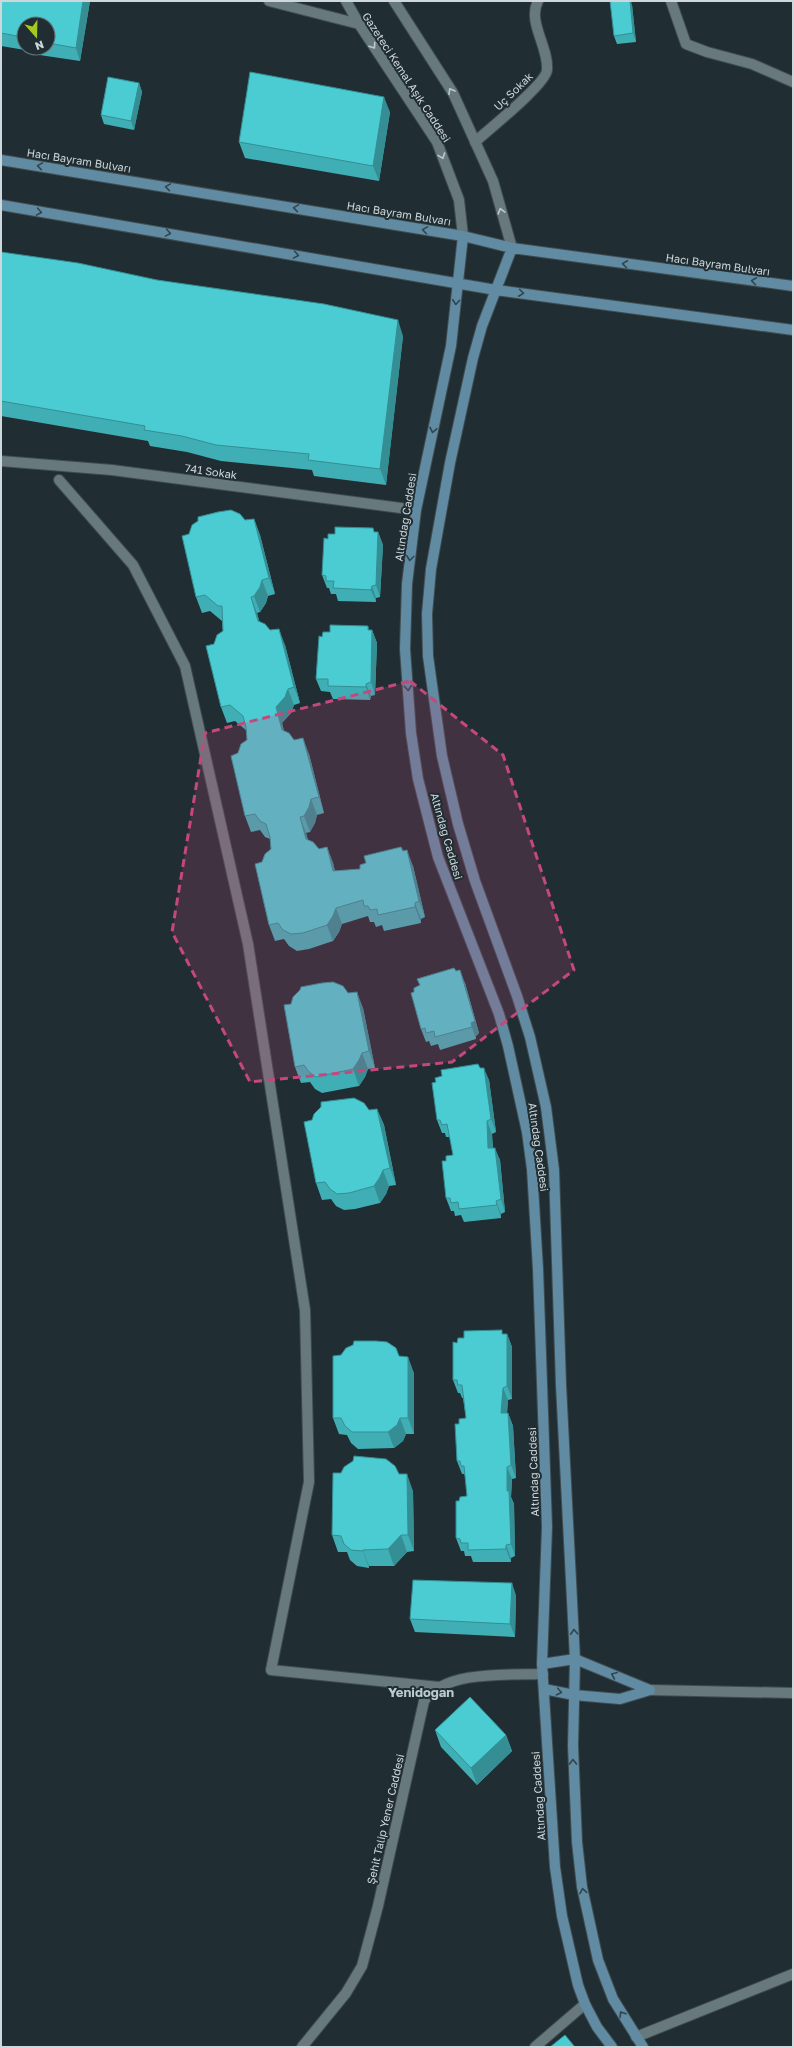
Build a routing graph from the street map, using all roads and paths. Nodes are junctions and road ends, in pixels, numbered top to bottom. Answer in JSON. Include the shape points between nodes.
{"nodes":[{"id":1,"x":269,"y":1,"type":"edge"},
{"id":2,"x":346,"y":1,"type":"edge"},
{"id":3,"x":394,"y":1,"type":"edge"},
{"id":4,"x":538,"y":1,"type":"edge"},
{"id":5,"x":671,"y":1,"type":"edge"},
{"id":6,"x":359,"y":24,"type":"junction"},
{"id":7,"x":793,"y":82,"type":"edge"},
{"id":8,"x":475,"y":142,"type":"junction"},
{"id":9,"x":1,"y":160,"type":"edge"},
{"id":10,"x":1,"y":205,"type":"edge"},
{"id":11,"x":463,"y":236,"type":"junction"},
{"id":12,"x":512,"y":248,"type":"junction"},
{"id":13,"x":457,"y":282,"type":"junction"},
{"id":14,"x":793,"y":286,"type":"edge"},
{"id":15,"x":496,"y":290,"type":"junction"},
{"id":16,"x":793,"y":330,"type":"edge"},
{"id":17,"x":1,"y":461,"type":"edge"},
{"id":18,"x":59,"y":480,"type":"dead end"},
{"id":19,"x":416,"y":510,"type":"junction"},
{"id":20,"x":575,"y":1659,"type":"junction"},
{"id":21,"x":543,"y":1669,"type":"junction"},
{"id":22,"x":439,"y":1687,"type":"junction"},
{"id":23,"x":544,"y":1689,"type":"junction"},
{"id":24,"x":650,"y":1690,"type":"junction"},
{"id":25,"x":793,"y":1693,"type":"edge"},
{"id":26,"x":574,"y":1695,"type":"junction"},
{"id":27,"x":793,"y":1974,"type":"edge"},
{"id":28,"x":585,"y":2004,"type":"junction"},
{"id":29,"x":636,"y":2038,"type":"junction"},
{"id":30,"x":302,"y":2047,"type":"edge"},
{"id":31,"x":535,"y":2047,"type":"edge"},
{"id":32,"x":612,"y":2047,"type":"edge"},
{"id":33,"x":643,"y":2047,"type":"edge"}],
"edges":[{"from":1,"to":6,"type":"street"},
{"from":2,"to":6,"type":"street","name":"Gazeteci Kemal Aşık Caddesi"},
{"from":8,"to":3,"type":"street","one_way":true,"via":[[453,93]]},
{"from":4,"to":8,"type":"street","name":"Uç Sokak","via":[[534,8],[547,72],[536,88]]},
{"from":5,"to":7,"type":"street","via":[[686,44],[752,64]]},
{"from":6,"to":11,"type":"street","name":"Gazeteci Kemal Aşık Caddesi","one_way":true,"via":[[437,142],[459,200]]},
{"from":12,"to":8,"type":"street","one_way":true,"via":[[493,181]]},
{"from":11,"to":9,"type":"main road","name":"Hacı Bayram Bulvarı","one_way":true},
{"from":10,"to":13,"type":"main road","one_way":true},
{"from":11,"to":12,"type":"main road","name":"Hacı Bayram Bulvarı"},
{"from":11,"to":13,"type":"main road","name":"Altındağ Caddesi"},
{"from":14,"to":12,"type":"main road","name":"Hacı Bayram Bulvarı","one_way":true},
{"from":12,"to":15,"type":"main road","name":"Altındağ Caddesi"},
{"from":13,"to":15,"type":"main road"},
{"from":13,"to":19,"type":"main road","name":"Altındağ Caddesi","one_way":true,"via":[[451,346]]},
{"from":15,"to":16,"type":"main road","one_way":true},
{"from":20,"to":15,"type":"main road","name":"Altındağ Caddesi","one_way":true,"via":[[561,1385],[554,1170],[546,1107],[530,1037],[475,881],[458,824],[436,726],[427,635],[431,569],[450,464],[473,358]]},
{"from":17,"to":19,"type":"street","name":"741 Sokak","via":[[112,470]]},
{"from":18,"to":22,"type":"street","via":[[133,565],[185,666],[248,944],[304,1310],[309,1482],[271,1670]]},
{"from":19,"to":21,"type":"main road","name":"Altındağ Caddesi","one_way":true,"via":[[405,616],[408,694],[415,760],[438,857],[487,982],[508,1046],[527,1132],[532,1169],[547,1527]]},
{"from":20,"to":21,"type":"main road"},
{"from":24,"to":20,"type":"main road","one_way":true},
{"from":20,"to":26,"type":"main road","name":"Altındağ Caddesi"},
{"from":21,"to":22,"type":"street","name":"Şehit Talip Yener Caddesi","via":[[467,1678]]},
{"from":21,"to":23,"type":"main road","name":"Altındağ Caddesi"},
{"from":22,"to":30,"type":"street","name":"Şehit Talip Yener Caddesi","via":[[428,1694],[424,1701],[362,1966],[346,1993]]},
{"from":23,"to":26,"type":"main road","one_way":true},
{"from":23,"to":28,"type":"main road","name":"Altındağ Caddesi","via":[[555,1867],[562,1916]]},
{"from":24,"to":25,"type":"street"},
{"from":24,"to":26,"type":"main road","via":[[620,1700]]},
{"from":29,"to":26,"type":"main road","name":"Altındağ Caddesi","one_way":true,"via":[[613,1999],[591,1936],[582,1886],[574,1800]]},
{"from":27,"to":29,"type":"street"},
{"from":28,"to":31,"type":"street"},
{"from":28,"to":32,"type":"main road","name":"Altındağ Caddesi","via":[[596,2026]]},
{"from":29,"to":33,"type":"main road","name":"Altındağ Caddesi"}]}
